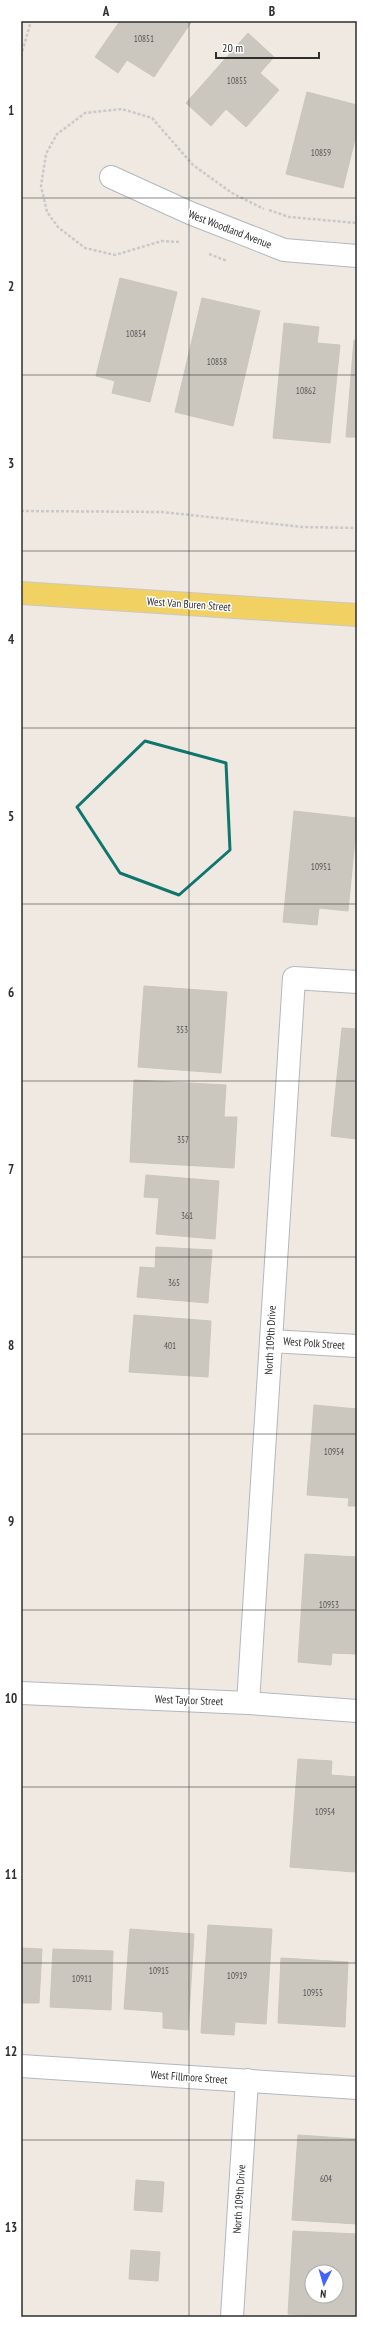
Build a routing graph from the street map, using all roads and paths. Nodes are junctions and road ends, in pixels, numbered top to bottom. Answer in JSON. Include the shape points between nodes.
{"nodes":[{"id":1,"x":31,"y":21,"type":"edge"},
{"id":2,"x":21,"y":56,"type":"edge"},
{"id":3,"x":110,"y":177,"type":"dead end"},
{"id":4,"x":357,"y":256,"type":"edge"},
{"id":5,"x":21,"y":511,"type":"edge"},
{"id":6,"x":357,"y":528,"type":"edge"},
{"id":7,"x":21,"y":593,"type":"edge"},
{"id":8,"x":357,"y":615,"type":"edge"},
{"id":9,"x":357,"y":982,"type":"edge"},
{"id":10,"x":271,"y":1340,"type":"junction"},
{"id":11,"x":357,"y":1346,"type":"edge"},
{"id":12,"x":21,"y":1693,"type":"edge"},
{"id":13,"x":248,"y":1703,"type":"junction"},
{"id":14,"x":357,"y":1711,"type":"edge"},
{"id":15,"x":21,"y":2066,"type":"edge"},
{"id":16,"x":247,"y":2080,"type":"junction"},
{"id":17,"x":357,"y":2088,"type":"edge"},
{"id":18,"x":232,"y":2317,"type":"edge"}],
"edges":[{"from":1,"to":2,"type":"path"},
{"from":3,"to":4,"type":"street","name":"West Woodland Avenue","via":[[190,213],[284,250]]},
{"from":5,"to":6,"type":"path","via":[[162,512],[303,526]]},
{"from":7,"to":8,"type":"main road","name":"West Van Buren Street"},
{"from":9,"to":10,"type":"street","name":"North 109th Drive","via":[[294,978]]},
{"from":10,"to":11,"type":"street","name":"West Polk Street"},
{"from":10,"to":13,"type":"street","name":"North 109th Drive"},
{"from":12,"to":13,"type":"street","name":"West Taylor Street"},
{"from":13,"to":14,"type":"street","name":"West Taylor Street"},
{"from":15,"to":16,"type":"street","name":"West Fillmore Street"},
{"from":16,"to":17,"type":"street","name":"West Fillmore Street"},
{"from":16,"to":18,"type":"street","name":"North 109th Drive"}]}
